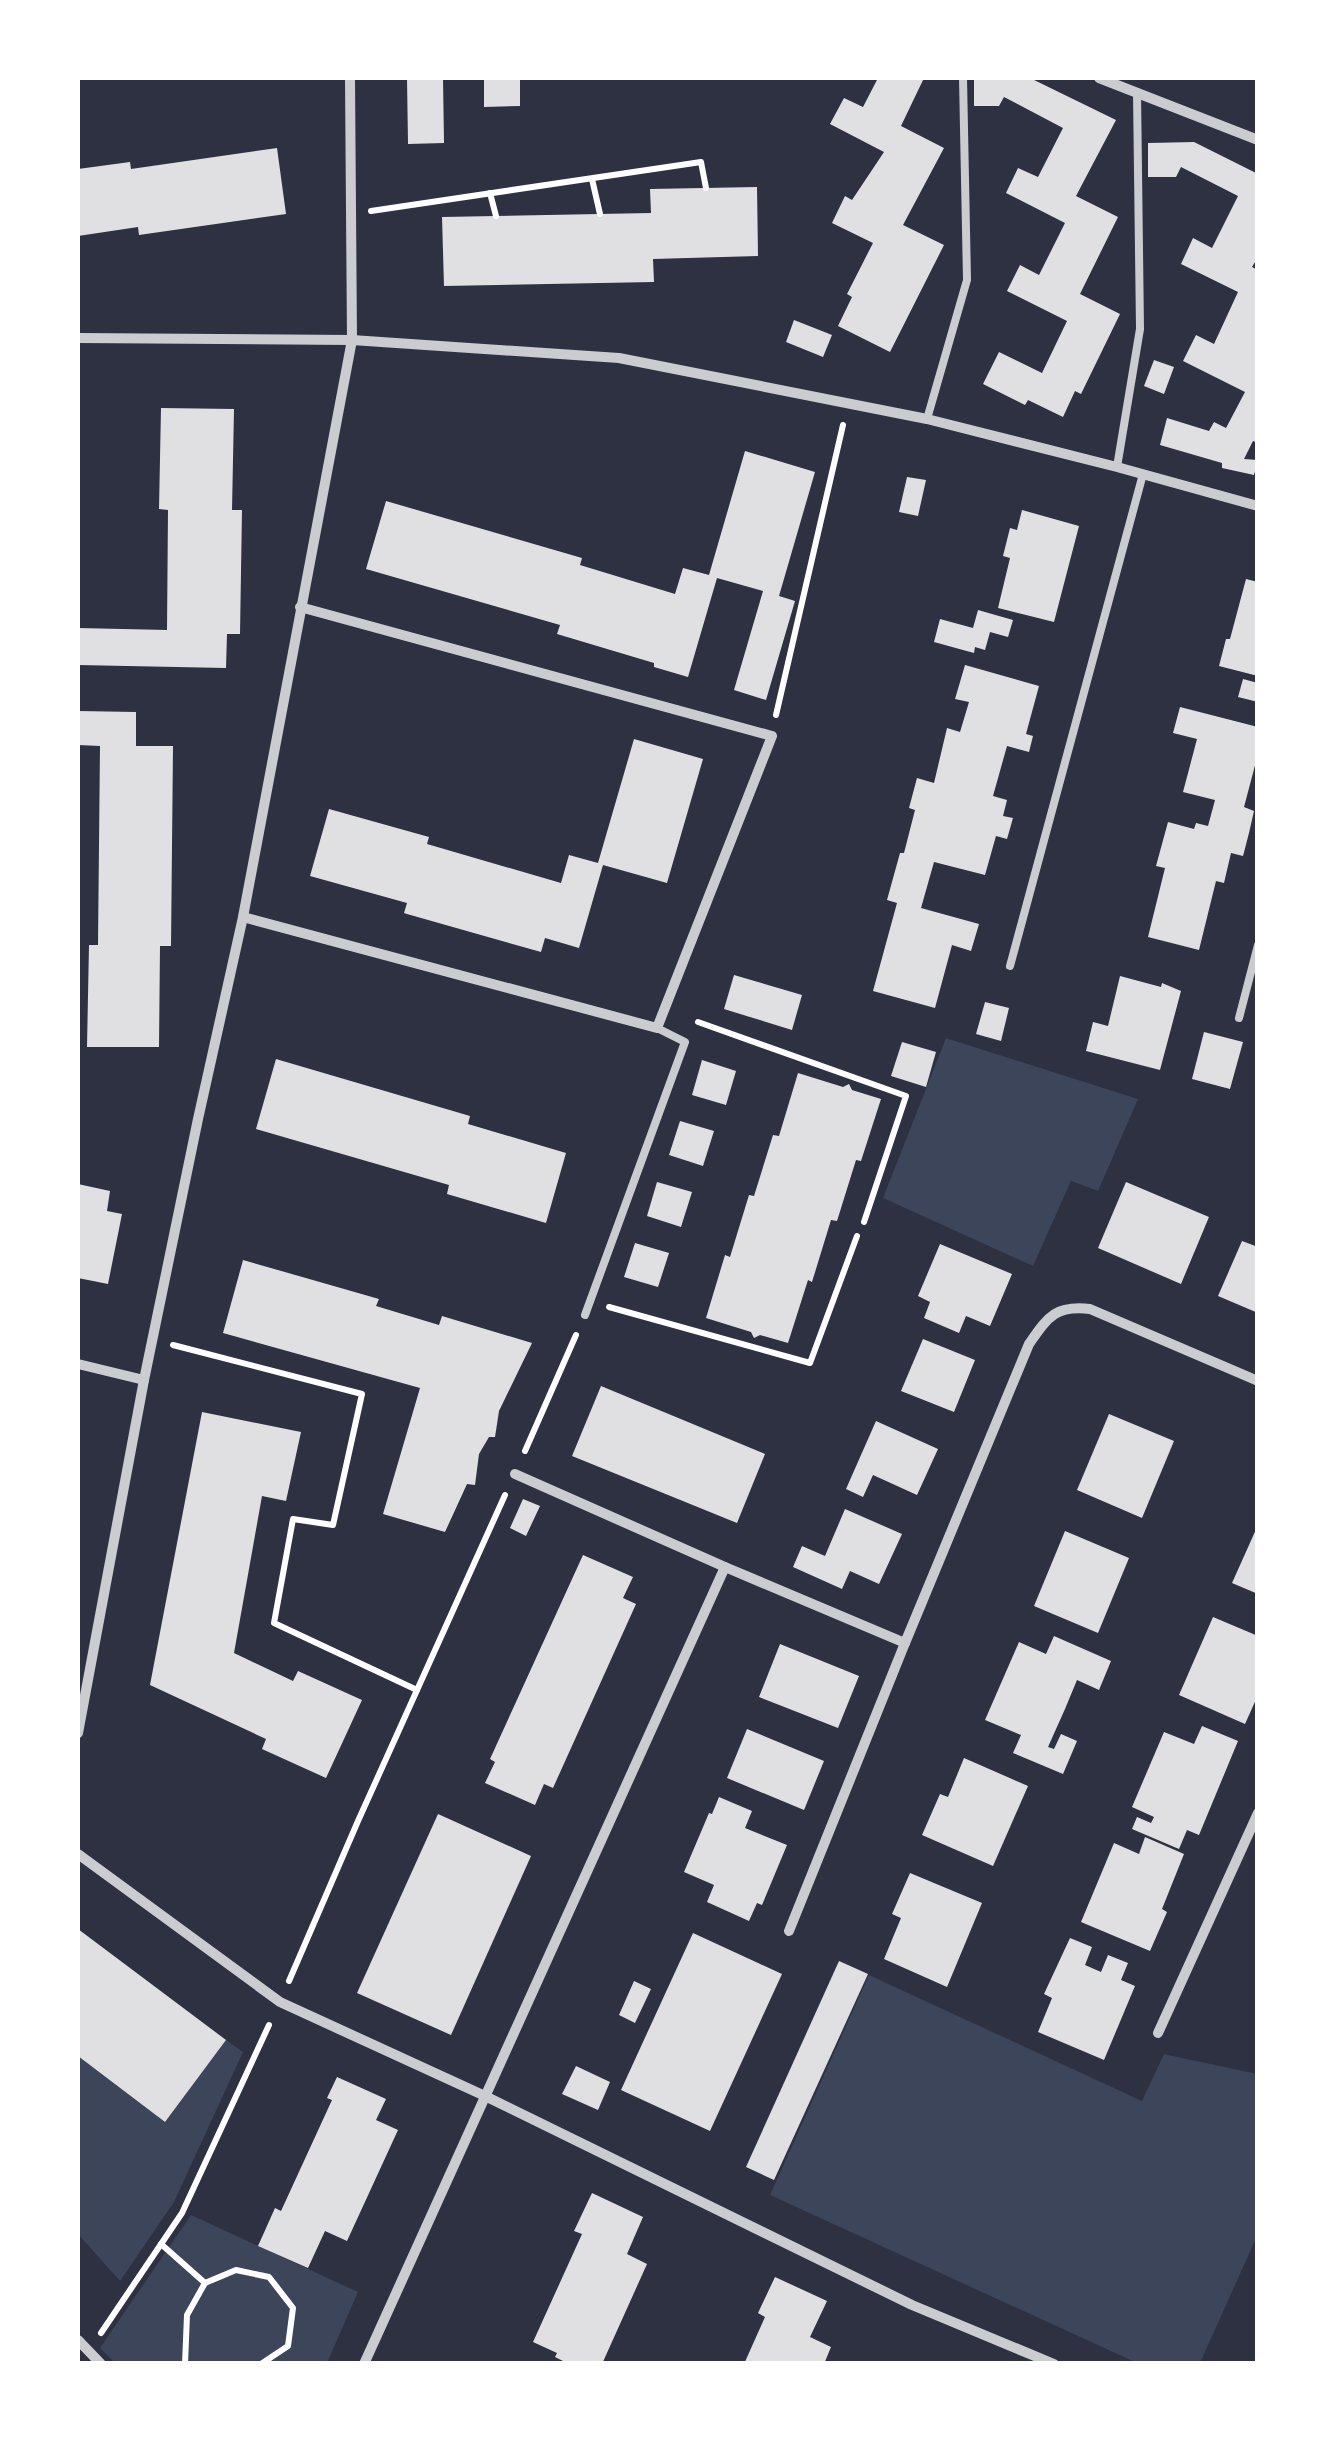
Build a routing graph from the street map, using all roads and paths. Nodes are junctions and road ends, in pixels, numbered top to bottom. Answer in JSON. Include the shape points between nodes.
{"nodes":[{"id":1,"x":350,"y":78,"type":"edge"},
{"id":2,"x":963,"y":78,"type":"edge"},
{"id":3,"x":1100,"y":78,"type":"edge"},
{"id":4,"x":1137,"y":92,"type":"junction"},
{"id":5,"x":1258,"y":140,"type":"edge"},
{"id":6,"x":592,"y":178,"type":"junction"},
{"id":7,"x":706,"y":188,"type":"dead end"},
{"id":8,"x":490,"y":193,"type":"junction"},
{"id":9,"x":351,"y":214,"type":"junction"},
{"id":10,"x":600,"y":214,"type":"dead end"},
{"id":11,"x":496,"y":216,"type":"dead end"},
{"id":12,"x":78,"y":338,"type":"edge"},
{"id":13,"x":352,"y":340,"type":"junction"},
{"id":14,"x":848,"y":402,"type":"junction"},
{"id":15,"x":927,"y":418,"type":"junction"},
{"id":16,"x":1117,"y":467,"type":"junction"},
{"id":17,"x":1143,"y":474,"type":"junction"},
{"id":18,"x":1258,"y":506,"type":"edge"},
{"id":19,"x":300,"y":607,"type":"junction"},
{"id":20,"x":772,"y":736,"type":"junction"},
{"id":21,"x":243,"y":917,"type":"junction"},
{"id":22,"x":1258,"y":946,"type":"edge"},
{"id":23,"x":1010,"y":966,"type":"dead end"},
{"id":24,"x":665,"y":1009,"type":"junction"},
{"id":25,"x":1239,"y":1018,"type":"dead end"},
{"id":26,"x":657,"y":1028,"type":"junction"},
{"id":27,"x":864,"y":1222,"type":"dead end"},
{"id":28,"x":857,"y":1236,"type":"dead end"},
{"id":29,"x":589,"y":1302,"type":"junction"},
{"id":30,"x":585,"y":1316,"type":"joint"},
{"id":31,"x":152,"y":1340,"type":"junction"},
{"id":32,"x":78,"y":1364,"type":"edge"},
{"id":33,"x":144,"y":1380,"type":"junction"},
{"id":34,"x":1258,"y":1381,"type":"edge"},
{"id":35,"x":515,"y":1474,"type":"junction"},
{"id":36,"x":726,"y":1567,"type":"junction"},
{"id":37,"x":905,"y":1643,"type":"junction"},
{"id":38,"x":417,"y":1690,"type":"junction"},
{"id":39,"x":78,"y":1733,"type":"edge"},
{"id":40,"x":1258,"y":1812,"type":"edge"},
{"id":41,"x":1254,"y":1830,"type":"edge"},
{"id":42,"x":78,"y":1854,"type":"edge"},
{"id":43,"x":789,"y":1930,"type":"dead end"},
{"id":44,"x":280,"y":2002,"type":"junction"},
{"id":45,"x":1158,"y":2033,"type":"dead end"},
{"id":46,"x":485,"y":2096,"type":"junction"},
{"id":47,"x":161,"y":2244,"type":"junction"},
{"id":48,"x":205,"y":2283,"type":"junction"},
{"id":49,"x":78,"y":2340,"type":"edge"},
{"id":50,"x":88,"y":2351,"type":"junction"},
{"id":51,"x":101,"y":2364,"type":"edge"},
{"id":52,"x":185,"y":2364,"type":"edge"},
{"id":53,"x":262,"y":2364,"type":"edge"},
{"id":54,"x":364,"y":2364,"type":"edge"},
{"id":55,"x":1054,"y":2364,"type":"edge"}],
"edges":[{"from":1,"to":9,"type":"street"},
{"from":2,"to":15,"type":"lane","via":[[967,280]]},
{"from":3,"to":4,"type":"street"},
{"from":4,"to":5,"type":"street"},
{"from":4,"to":16,"type":"lane","via":[[1140,328]]},
{"from":6,"to":7,"type":"path","via":[[700,162]]},
{"from":6,"to":8,"type":"path"},
{"from":6,"to":10,"type":"path"},
{"from":8,"to":9,"type":"path"},
{"from":8,"to":11,"type":"path"},
{"from":9,"to":13,"type":"street"},
{"from":12,"to":13,"type":"street"},
{"from":13,"to":14,"type":"street","via":[[619,358]]},
{"from":13,"to":19,"type":"street"},
{"from":14,"to":15,"type":"street"},
{"from":14,"to":20,"type":"path"},
{"from":15,"to":16,"type":"street"},
{"from":16,"to":17,"type":"street"},
{"from":17,"to":18,"type":"street"},
{"from":17,"to":23,"type":"lane"},
{"from":19,"to":20,"type":"street"},
{"from":19,"to":21,"type":"street"},
{"from":20,"to":24,"type":"street"},
{"from":21,"to":26,"type":"street"},
{"from":21,"to":31,"type":"street"},
{"from":22,"to":25,"type":"lane"},
{"from":24,"to":26,"type":"street"},
{"from":24,"to":27,"type":"path","via":[[906,1096]]},
{"from":26,"to":29,"type":"lane","via":[[685,1042]]},
{"from":28,"to":29,"type":"path","via":[[810,1363]]},
{"from":29,"to":30,"type":"lane"},
{"from":30,"to":35,"type":"path"},
{"from":31,"to":33,"type":"street"},
{"from":31,"to":38,"type":"path","via":[[362,1394],[333,1526],[294,1519],[274,1623]]},
{"from":32,"to":33,"type":"street"},
{"from":33,"to":39,"type":"street"},
{"from":34,"to":37,"type":"street","via":[[1090,1309],[1056,1312],[1029,1344]]},
{"from":35,"to":36,"type":"street"},
{"from":35,"to":38,"type":"path"},
{"from":36,"to":37,"type":"street"},
{"from":36,"to":46,"type":"street"},
{"from":37,"to":43,"type":"street"},
{"from":38,"to":44,"type":"path"},
{"from":40,"to":41,"type":"street"},
{"from":41,"to":45,"type":"street"},
{"from":42,"to":44,"type":"street"},
{"from":44,"to":46,"type":"street"},
{"from":44,"to":47,"type":"path","via":[[182,2213]]},
{"from":46,"to":54,"type":"street"},
{"from":46,"to":55,"type":"street","via":[[912,2305]]},
{"from":47,"to":48,"type":"path"},
{"from":47,"to":50,"type":"path"},
{"from":48,"to":52,"type":"path","via":[[187,2315]]},
{"from":48,"to":53,"type":"path","via":[[236,2270],[269,2277],[293,2308],[288,2346]]},
{"from":49,"to":50,"type":"street"},
{"from":50,"to":51,"type":"street"}]}
